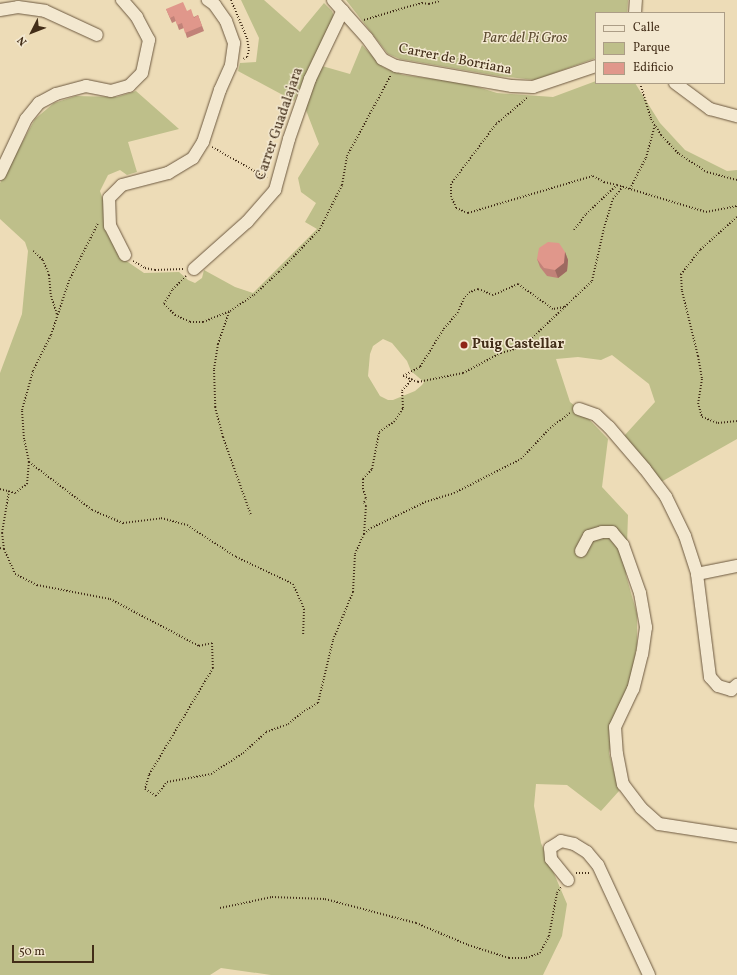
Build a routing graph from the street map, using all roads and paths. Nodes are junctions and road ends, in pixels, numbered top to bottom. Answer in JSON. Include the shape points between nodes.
{"nodes":[{"id":1,"x":122,"y":0,"type":"edge"},
{"id":2,"x":208,"y":0,"type":"edge"},
{"id":3,"x":333,"y":0,"type":"edge"},
{"id":4,"x":440,"y":0,"type":"edge"},
{"id":5,"x":636,"y":0,"type":"edge"},
{"id":6,"x":0,"y":10,"type":"edge"},
{"id":7,"x":343,"y":10,"type":"junction"},
{"id":8,"x":635,"y":12,"type":"edge"},
{"id":9,"x":355,"y":24,"type":"junction"},
{"id":10,"x":97,"y":35,"type":"dead end"},
{"id":11,"x":396,"y":66,"type":"junction"},
{"id":12,"x":595,"y":66,"type":"edge"},
{"id":13,"x":640,"y":84,"type":"edge"},
{"id":14,"x":676,"y":84,"type":"edge"},
{"id":15,"x":533,"y":87,"type":"junction"},
{"id":16,"x":737,"y":116,"type":"edge"},
{"id":17,"x":654,"y":125,"type":"junction"},
{"id":18,"x":212,"y":147,"type":"dead end"},
{"id":19,"x":0,"y":174,"type":"edge"},
{"id":20,"x":270,"y":179,"type":"dead end"},
{"id":21,"x":737,"y":180,"type":"edge"},
{"id":22,"x":617,"y":185,"type":"junction"},
{"id":23,"x":623,"y":186,"type":"junction"},
{"id":24,"x":630,"y":189,"type":"junction"},
{"id":25,"x":737,"y":206,"type":"edge"},
{"id":26,"x":737,"y":217,"type":"edge"},
{"id":27,"x":100,"y":218,"type":"dead end"},
{"id":28,"x":574,"y":230,"type":"dead end"},
{"id":29,"x":33,"y":251,"type":"dead end"},
{"id":30,"x":125,"y":255,"type":"joint"},
{"id":31,"x":194,"y":269,"type":"junction"},
{"id":32,"x":564,"y":307,"type":"junction"},
{"id":33,"x":230,"y":311,"type":"junction"},
{"id":34,"x":57,"y":315,"type":"junction"},
{"id":35,"x":412,"y":379,"type":"junction"},
{"id":36,"x":579,"y":409,"type":"joint"},
{"id":37,"x":737,"y":421,"type":"edge"},
{"id":38,"x":29,"y":462,"type":"junction"},
{"id":39,"x":0,"y":489,"type":"edge"},
{"id":40,"x":9,"y":492,"type":"junction"},
{"id":41,"x":251,"y":515,"type":"dead end"},
{"id":42,"x":364,"y":534,"type":"junction"},
{"id":43,"x":0,"y":548,"type":"edge"},
{"id":44,"x":4,"y":549,"type":"junction"},
{"id":45,"x":581,"y":550,"type":"dead end"},
{"id":46,"x":737,"y":566,"type":"edge"},
{"id":47,"x":697,"y":574,"type":"junction"},
{"id":48,"x":303,"y":634,"type":"dead end"},
{"id":49,"x":737,"y":686,"type":"edge"},
{"id":50,"x":737,"y":836,"type":"edge"},
{"id":51,"x":602,"y":874,"type":"junction"},
{"id":52,"x":568,"y":880,"type":"junction"},
{"id":53,"x":220,"y":908,"type":"dead end"},
{"id":54,"x":649,"y":975,"type":"edge"}],
"edges":[{"from":1,"to":19,"type":"street","via":[[137,16],[149,40],[142,73],[129,86],[111,91],[86,86],[56,94],[39,103],[26,119]]},
{"from":2,"to":30,"type":"street","via":[[215,5],[226,21],[234,43],[231,65],[203,142],[193,158],[168,173],[122,185],[109,198],[110,226]]},
{"from":3,"to":7,"type":"street","name":"Carrer de Borriana"},
{"from":4,"to":9,"type":"path","via":[[406,7]]},
{"from":5,"to":8,"type":"street"},
{"from":6,"to":10,"type":"street","via":[[18,7],[45,12]]},
{"from":7,"to":9,"type":"street","name":"Carrer de Borriana"},
{"from":7,"to":31,"type":"street","name":"Carrer Guadalajara","via":[[310,79],[275,190],[247,222]]},
{"from":9,"to":11,"type":"street","name":"Carrer de Borriana","via":[[382,59]]},
{"from":11,"to":15,"type":"street","name":"Carrer de Borriana","via":[[512,86]]},
{"from":11,"to":33,"type":"path","via":[[347,156],[342,185],[320,229],[254,295]]},
{"from":12,"to":15,"type":"street","name":"Carrer de Borriana"},
{"from":13,"to":17,"type":"path"},
{"from":14,"to":16,"type":"street","via":[[710,109]]},
{"from":15,"to":22,"type":"path","via":[[524,102],[496,124],[451,184],[451,196],[456,208],[468,213],[592,176]]},
{"from":17,"to":21,"type":"path","via":[[679,154],[707,172]]},
{"from":17,"to":24,"type":"path","via":[[646,158]]},
{"from":18,"to":20,"type":"path"},
{"from":22,"to":23,"type":"path"},
{"from":22,"to":28,"type":"path","via":[[586,214]]},
{"from":23,"to":24,"type":"path"},
{"from":23,"to":32,"type":"path","via":[[613,199],[592,281]]},
{"from":24,"to":25,"type":"path","via":[[706,212]]},
{"from":26,"to":37,"type":"path","via":[[700,250],[681,274],[682,291],[702,379],[698,403],[702,417],[718,424]]},
{"from":27,"to":34,"type":"path","via":[[69,281]]},
{"from":29,"to":34,"type":"path","via":[[43,260],[50,275],[51,296]]},
{"from":30,"to":31,"type":"path","via":[[145,268]]},
{"from":31,"to":33,"type":"path","via":[[172,290],[164,304],[175,315],[190,322],[203,322]]},
{"from":32,"to":35,"type":"path","via":[[532,338],[515,349],[501,353],[463,373],[418,382]]},
{"from":32,"to":35,"type":"path","via":[[553,309],[518,284],[493,295],[478,289],[470,292],[420,367],[403,376]]},
{"from":33,"to":41,"type":"path","via":[[218,344],[215,363],[216,407],[223,437]]},
{"from":34,"to":38,"type":"path","via":[[51,335],[33,371],[22,410]]},
{"from":35,"to":42,"type":"path","via":[[402,391],[403,408],[394,422],[379,432],[372,469],[364,479]]},
{"from":36,"to":42,"type":"path","via":[[564,416],[521,459],[454,493],[424,502]]},
{"from":36,"to":47,"type":"street","via":[[596,415],[646,469],[666,497],[685,536]]},
{"from":38,"to":40,"type":"path","via":[[27,484],[14,493]]},
{"from":38,"to":48,"type":"path","via":[[92,510],[123,523],[161,518],[187,525],[236,557],[293,584],[304,609]]},
{"from":39,"to":40,"type":"path"},
{"from":40,"to":44,"type":"path","via":[[2,533]]},
{"from":42,"to":44,"type":"path","via":[[355,554],[353,592],[333,640],[318,703],[288,724],[266,732],[243,754],[211,774],[167,782],[156,796],[145,789],[149,775],[213,668],[212,643],[199,646],[110,599],[37,585],[15,574]]},
{"from":43,"to":44,"type":"path"},
{"from":45,"to":50,"type":"street","via":[[589,536],[612,532],[623,544],[640,593],[646,627],[642,654],[633,689],[615,727],[623,784],[641,808],[659,824]]},
{"from":46,"to":47,"type":"street"},
{"from":47,"to":49,"type":"street","via":[[710,677],[718,686],[724,688],[731,690]]},
{"from":51,"to":52,"type":"path","via":[[578,872]]},
{"from":51,"to":52,"type":"street","via":[[598,865],[586,852],[574,844],[561,841],[550,848],[551,859]]},
{"from":51,"to":54,"type":"street"},
{"from":52,"to":53,"type":"path","via":[[557,893],[548,936],[540,953],[526,958],[509,958],[468,945],[416,923],[324,899],[272,897]]}]}
